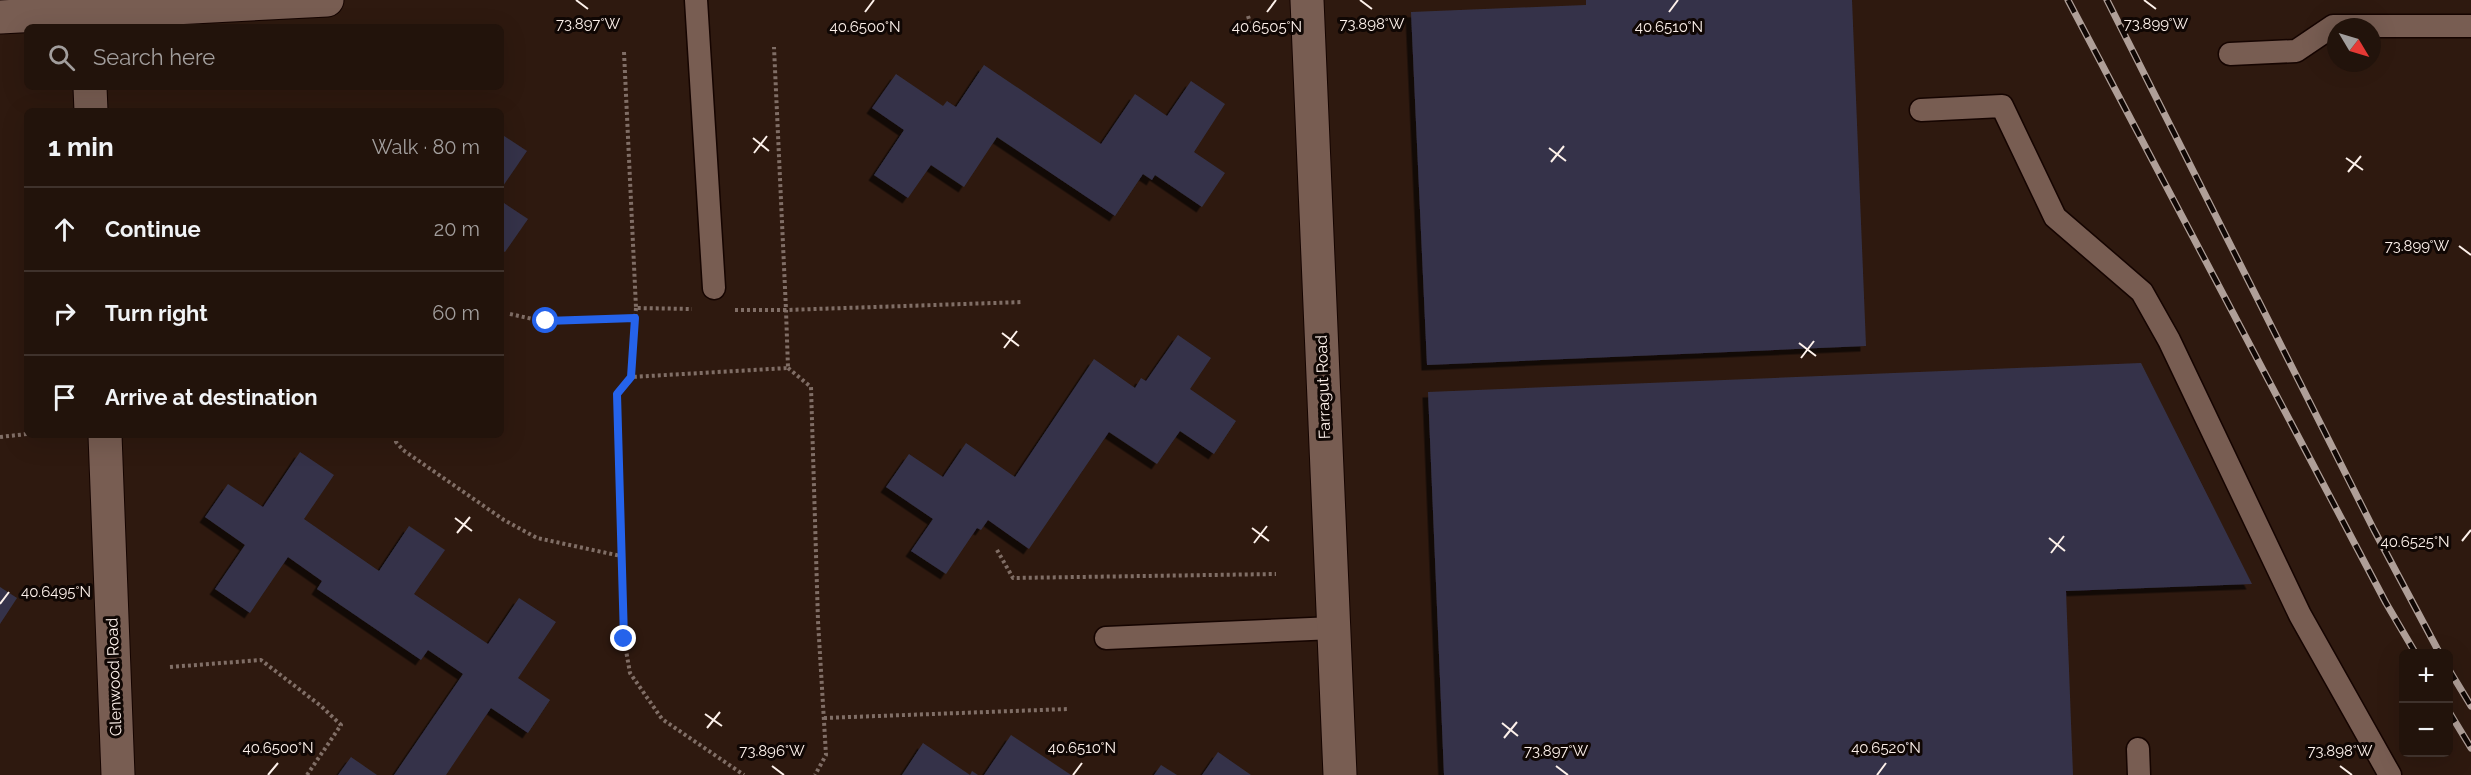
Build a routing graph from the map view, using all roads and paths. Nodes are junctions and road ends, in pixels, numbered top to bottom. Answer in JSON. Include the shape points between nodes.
{"nodes":[{"id":1,"x":327,"y":0,"type":"edge"},
{"id":2,"x":696,"y":0,"type":"edge"},
{"id":3,"x":1307,"y":0,"type":"edge"},
{"id":4,"x":87,"y":13,"type":"edge"},
{"id":5,"x":1248,"y":16,"type":"dead end"},
{"id":6,"x":0,"y":17,"type":"edge"},
{"id":7,"x":2471,"y":26,"type":"edge"},
{"id":8,"x":1265,"y":27,"type":"dead end"},
{"id":9,"x":2230,"y":54,"type":"dead end"},
{"id":10,"x":90,"y":90,"type":"edge"},
{"id":11,"x":91,"y":108,"type":"edge"},
{"id":12,"x":1921,"y":110,"type":"dead end"},
{"id":13,"x":714,"y":288,"type":"dead end"},
{"id":14,"x":1023,"y":302,"type":"dead end"},
{"id":15,"x":636,"y":308,"type":"dead end"},
{"id":16,"x":510,"y":314,"type":"dead end"},
{"id":17,"x":635,"y":318,"type":"junction"},
{"id":18,"x":788,"y":368,"type":"junction"},
{"id":19,"x":631,"y":377,"type":"junction"},
{"id":20,"x":24,"y":434,"type":"edge"},
{"id":21,"x":0,"y":437,"type":"edge"},
{"id":22,"x":105,"y":438,"type":"edge"},
{"id":23,"x":396,"y":438,"type":"edge"},
{"id":24,"x":997,"y":550,"type":"dead end"},
{"id":25,"x":621,"y":556,"type":"junction"},
{"id":26,"x":1276,"y":574,"type":"dead end"},
{"id":27,"x":1334,"y":628,"type":"junction"},
{"id":28,"x":1106,"y":638,"type":"dead end"},
{"id":29,"x":170,"y":667,"type":"dead end"},
{"id":30,"x":1068,"y":709,"type":"dead end"},
{"id":31,"x":824,"y":718,"type":"junction"},
{"id":32,"x":2138,"y":749,"type":"dead end"},
{"id":33,"x":118,"y":775,"type":"edge"},
{"id":34,"x":307,"y":775,"type":"edge"},
{"id":35,"x":744,"y":775,"type":"edge"},
{"id":36,"x":815,"y":775,"type":"edge"},
{"id":37,"x":1340,"y":775,"type":"edge"},
{"id":38,"x":2139,"y":775,"type":"edge"},
{"id":39,"x":2390,"y":775,"type":"edge"}],
"edges":[{"from":1,"to":4,"type":"street"},
{"from":2,"to":13,"type":"lane"},
{"from":3,"to":27,"type":"street","name":"Farragut Road"},
{"from":4,"to":6,"type":"street"},
{"from":5,"to":8,"type":"path","via":[[1252,29]]},
{"from":7,"to":9,"type":"lane","via":[[2333,26],[2296,51]]},
{"from":10,"to":11,"type":"street"},
{"from":12,"to":39,"type":"lane","via":[[2002,106],[2055,217],[2142,292],[2169,340],[2300,615]]},
{"from":14,"to":18,"type":"path","via":[[786,310]]},
{"from":15,"to":17,"type":"path"},
{"from":16,"to":17,"type":"path","via":[[546,321]]},
{"from":17,"to":19,"type":"path"},
{"from":18,"to":19,"type":"path"},
{"from":18,"to":31,"type":"path","via":[[811,387]]},
{"from":19,"to":25,"type":"path","via":[[617,394]]},
{"from":20,"to":21,"type":"path"},
{"from":22,"to":33,"type":"street","name":"Glenwood Road"},
{"from":23,"to":25,"type":"path","via":[[403,450],[504,520],[537,538]]},
{"from":24,"to":26,"type":"path","via":[[1013,578]]},
{"from":25,"to":35,"type":"path","via":[[624,639],[630,673],[663,719]]},
{"from":27,"to":28,"type":"lane"},
{"from":27,"to":37,"type":"street","name":"Farragut Road"},
{"from":29,"to":34,"type":"path","via":[[261,660],[321,706],[341,725]]},
{"from":30,"to":31,"type":"path"},
{"from":31,"to":36,"type":"path","via":[[826,755]]},
{"from":32,"to":38,"type":"lane"}]}
